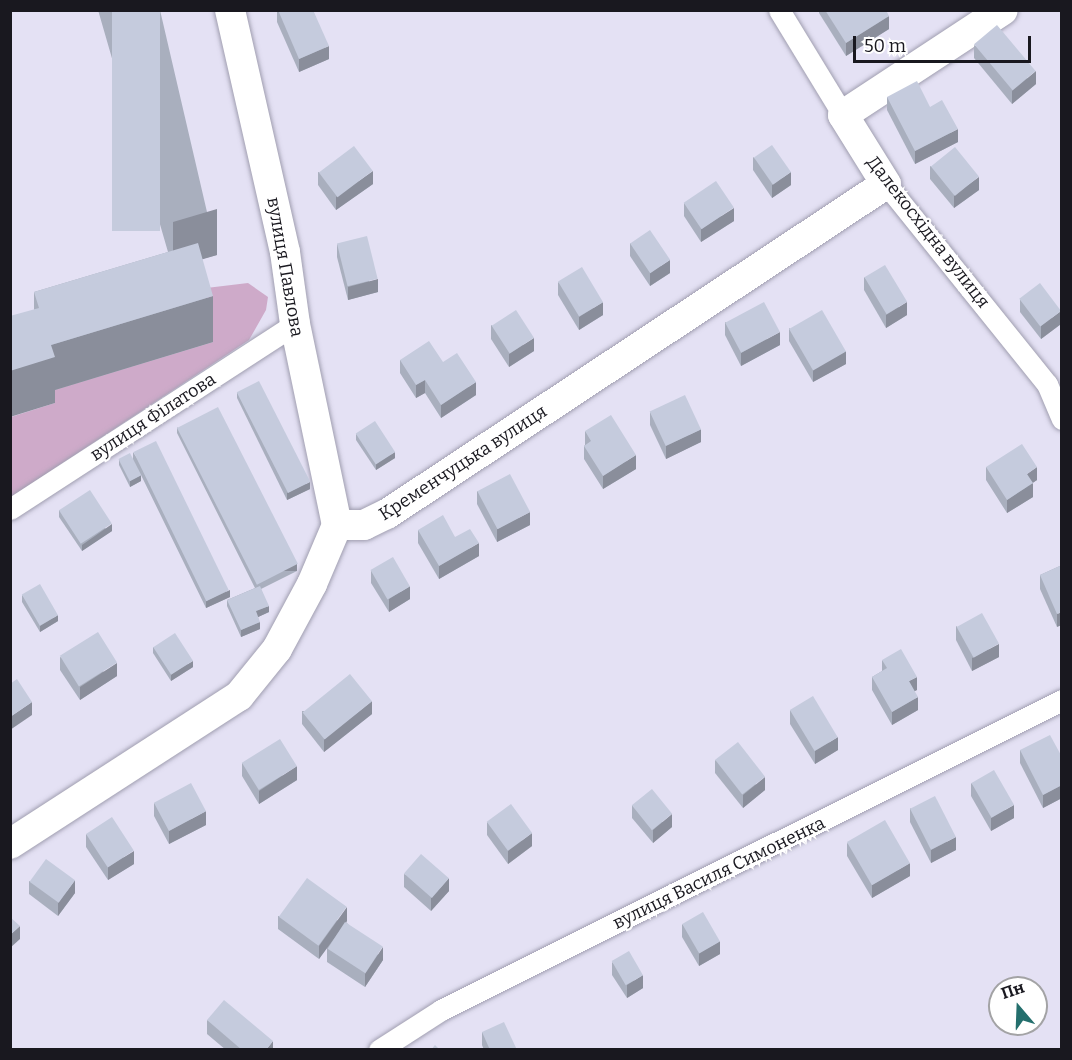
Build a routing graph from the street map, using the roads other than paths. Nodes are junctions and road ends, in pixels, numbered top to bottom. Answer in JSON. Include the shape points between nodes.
{"nodes":[{"id":1,"x":230,"y":10,"type":"edge"},
{"id":2,"x":779,"y":10,"type":"edge"},
{"id":3,"x":1003,"y":10,"type":"edge"},
{"id":4,"x":843,"y":115,"type":"junction"},
{"id":5,"x":886,"y":184,"type":"junction"},
{"id":6,"x":295,"y":324,"type":"junction"},
{"id":7,"x":1054,"y":379,"type":"edge"},
{"id":8,"x":1062,"y":419,"type":"edge"},
{"id":9,"x":10,"y":509,"type":"edge"},
{"id":10,"x":337,"y":525,"type":"junction"},
{"id":11,"x":1062,"y":700,"type":"edge"},
{"id":12,"x":10,"y":844,"type":"edge"},
{"id":13,"x":379,"y":1050,"type":"edge"}],
"edges":[{"from":1,"to":6,"type":"street","name":"вулиця Павлова","via":[[285,252]]},
{"from":2,"to":4,"type":"street","name":"Далекосхідна вулиця"},
{"from":3,"to":4,"type":"street"},
{"from":4,"to":5,"type":"street","name":"Далекосхідна вулиця"},
{"from":5,"to":7,"type":"street","name":"Далекосхідна вулиця"},
{"from":5,"to":10,"type":"street","name":"Кременчуцька вулиця","via":[[387,514],[364,525]]},
{"from":6,"to":9,"type":"street","name":"вулиця Філатова"},
{"from":6,"to":10,"type":"street","name":"вулиця Павлова"},
{"from":7,"to":8,"type":"street","name":"Далекосхідна вулиця"},
{"from":10,"to":12,"type":"street","via":[[312,584],[276,650],[239,696]]},
{"from":11,"to":13,"type":"street","name":"вулиця Василя Симоненка","via":[[441,1010]]}]}
